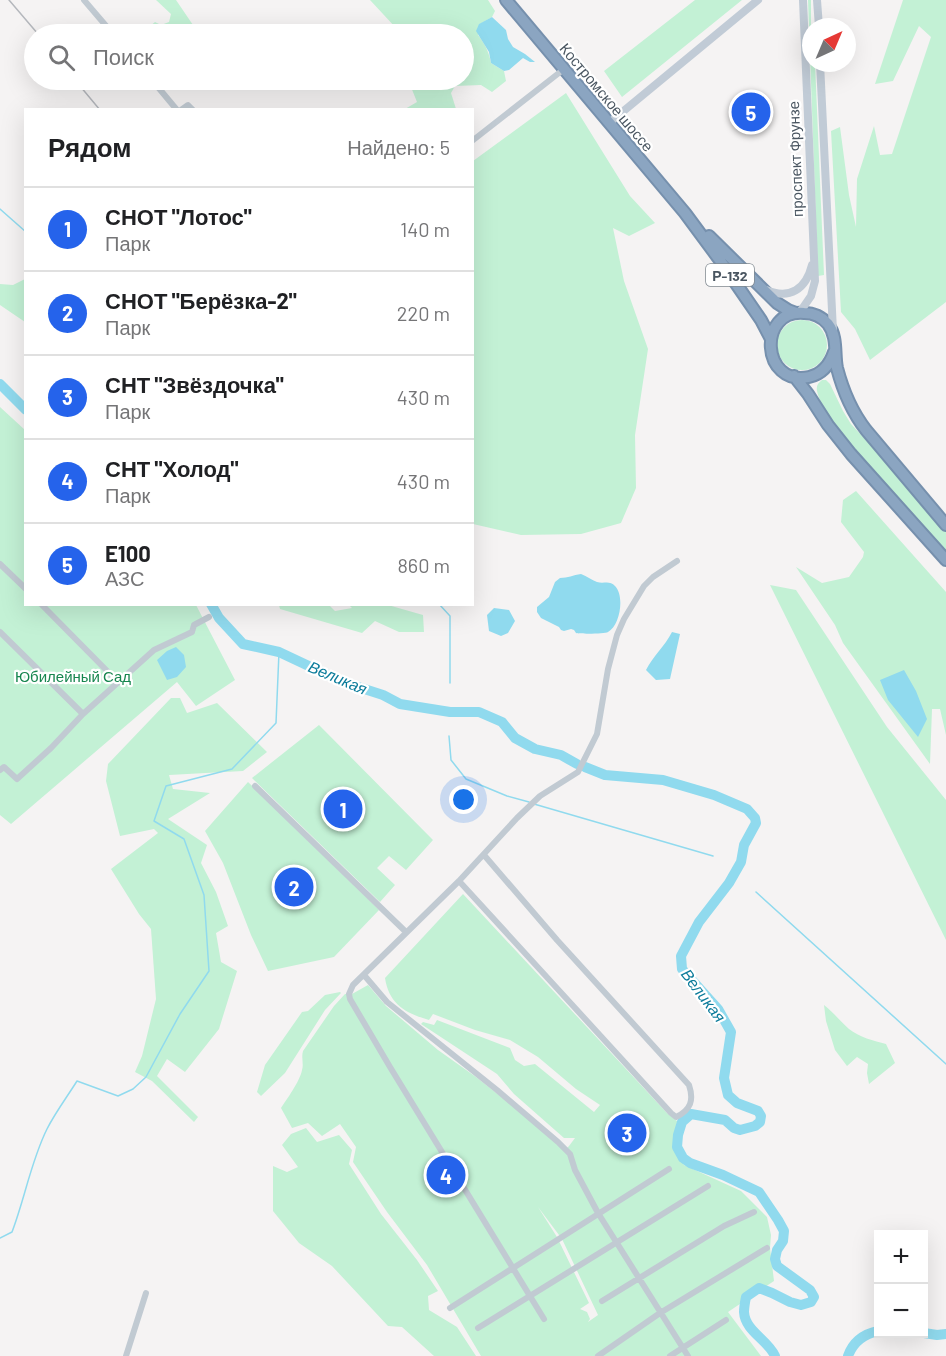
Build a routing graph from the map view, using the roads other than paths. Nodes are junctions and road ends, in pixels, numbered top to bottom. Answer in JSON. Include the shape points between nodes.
{"nodes":[{"id":1,"x":84,"y":0,"type":"edge"},
{"id":2,"x":506,"y":0,"type":"edge"},
{"id":3,"x":758,"y":0,"type":"edge"},
{"id":4,"x":803,"y":0,"type":"edge"},
{"id":5,"x":817,"y":0,"type":"edge"},
{"id":6,"x":818,"y":18,"type":"edge"},
{"id":7,"x":104,"y":24,"type":"edge"},
{"id":8,"x":564,"y":69,"type":"junction"},
{"id":9,"x":820,"y":72,"type":"edge"},
{"id":10,"x":161,"y":90,"type":"edge"},
{"id":11,"x":177,"y":108,"type":"edge"},
{"id":12,"x":609,"y":123,"type":"junction"},
{"id":13,"x":474,"y":139,"type":"edge"},
{"id":14,"x":685,"y":213,"type":"junction"},
{"id":15,"x":813,"y":255,"type":"junction"},
{"id":16,"x":762,"y":288,"type":"junction"},
{"id":17,"x":798,"y":312,"type":"junction"},
{"id":18,"x":833,"y":334,"type":"junction"},
{"id":19,"x":771,"y":339,"type":"junction"},
{"id":20,"x":834,"y":352,"type":"junction"},
{"id":21,"x":794,"y":376,"type":"junction"},
{"id":22,"x":946,"y":525,"type":"edge"},
{"id":23,"x":946,"y":560,"type":"edge"},
{"id":24,"x":677,"y":561,"type":"dead end"},
{"id":25,"x":0,"y":564,"type":"edge"},
{"id":26,"x":24,"y":587,"type":"edge"},
{"id":27,"x":43,"y":606,"type":"edge"},
{"id":28,"x":209,"y":617,"type":"dead end"},
{"id":29,"x":0,"y":632,"type":"edge"},
{"id":30,"x":118,"y":682,"type":"junction"},
{"id":31,"x":82,"y":714,"type":"junction"},
{"id":32,"x":0,"y":770,"type":"edge"},
{"id":33,"x":255,"y":786,"type":"dead end"},
{"id":34,"x":484,"y":855,"type":"junction"},
{"id":35,"x":459,"y":881,"type":"junction"},
{"id":36,"x":406,"y":932,"type":"junction"},
{"id":37,"x":364,"y":975,"type":"junction"},
{"id":38,"x":669,"y":1169,"type":"dead end"},
{"id":39,"x":708,"y":1186,"type":"dead end"},
{"id":40,"x":754,"y":1212,"type":"dead end"},
{"id":41,"x":598,"y":1213,"type":"junction"},
{"id":42,"x":617,"y":1243,"type":"junction"},
{"id":43,"x":767,"y":1248,"type":"dead end"},
{"id":44,"x":513,"y":1268,"type":"junction"},
{"id":45,"x":639,"y":1278,"type":"junction"},
{"id":46,"x":146,"y":1293,"type":"dead end"},
{"id":47,"x":529,"y":1295,"type":"junction"},
{"id":48,"x":602,"y":1301,"type":"dead end"},
{"id":49,"x":450,"y":1308,"type":"dead end"},
{"id":50,"x":660,"y":1313,"type":"junction"},
{"id":51,"x":544,"y":1319,"type":"dead end"},
{"id":52,"x":726,"y":1320,"type":"dead end"},
{"id":53,"x":477,"y":1328,"type":"dead end"},
{"id":54,"x":683,"y":1348,"type":"junction"},
{"id":55,"x":126,"y":1356,"type":"edge"},
{"id":56,"x":598,"y":1356,"type":"edge"},
{"id":57,"x":670,"y":1356,"type":"edge"},
{"id":58,"x":688,"y":1356,"type":"edge"}],
"edges":[{"from":1,"to":7,"type":"street"},
{"from":2,"to":8,"type":"highway","name":"Костромское шоссе","number":"Р-132"},
{"from":3,"to":12,"type":"main road"},
{"from":4,"to":15,"type":"main road","name":"проспект Фрунзе"},
{"from":5,"to":6,"type":"main road"},
{"from":8,"to":12,"type":"highway","name":"Костромское шоссе","number":"Р-132"},
{"from":8,"to":13,"type":"street"},
{"from":9,"to":18,"type":"main road","name":"проспект Фрунзе"},
{"from":10,"to":11,"type":"street"},
{"from":12,"to":14,"type":"highway","name":"Костромское шоссе","number":"Р-132"},
{"from":14,"to":16,"type":"highway","number":"Р-132"},
{"from":14,"to":19,"type":"highway","number":"Р-132"},
{"from":15,"to":16,"type":"main road","via":[[809,274],[797,290],[780,294]]},
{"from":15,"to":17,"type":"main road","name":"проспект Фрунзе","via":[[813,290]]},
{"from":16,"to":17,"type":"highway","number":"Р-132","via":[[782,307]]},
{"from":17,"to":18,"type":"highway","number":"Р-132","via":[[821,318]]},
{"from":17,"to":19,"type":"highway","via":[[779,322]]},
{"from":18,"to":20,"type":"highway"},
{"from":19,"to":21,"type":"highway","number":"Р-132","via":[[775,362]]},
{"from":20,"to":21,"type":"highway","via":[[819,373]]},
{"from":20,"to":22,"type":"highway","via":[[843,389],[860,422]]},
{"from":21,"to":23,"type":"highway","number":"Р-132","via":[[861,466]]},
{"from":24,"to":34,"type":"street","via":[[644,586],[624,619],[608,669],[600,727],[580,769],[540,796]]},
{"from":25,"to":26,"type":"street"},
{"from":27,"to":30,"type":"street"},
{"from":28,"to":30,"type":"street","via":[[194,625],[192,632],[154,650]]},
{"from":29,"to":31,"type":"street"},
{"from":30,"to":31,"type":"street"},
{"from":31,"to":32,"type":"street","via":[[17,779],[4,768]]},
{"from":33,"to":36,"type":"street"},
{"from":34,"to":35,"type":"street"},
{"from":34,"to":35,"type":"street","via":[[689,1085],[690,1106],[685,1113],[676,1117],[671,1113]]},
{"from":35,"to":36,"type":"street"},
{"from":36,"to":37,"type":"street"},
{"from":37,"to":41,"type":"street","via":[[387,1002],[570,1154]]},
{"from":37,"to":44,"type":"street","via":[[351,989],[350,999]]},
{"from":38,"to":41,"type":"street"},
{"from":39,"to":42,"type":"street"},
{"from":40,"to":45,"type":"street"},
{"from":41,"to":42,"type":"street"},
{"from":41,"to":44,"type":"street"},
{"from":42,"to":45,"type":"street"},
{"from":42,"to":47,"type":"street"},
{"from":43,"to":50,"type":"street"},
{"from":44,"to":47,"type":"street"},
{"from":44,"to":49,"type":"street"},
{"from":45,"to":48,"type":"street"},
{"from":45,"to":50,"type":"street"},
{"from":46,"to":55,"type":"street"},
{"from":47,"to":51,"type":"street"},
{"from":47,"to":53,"type":"street"},
{"from":50,"to":54,"type":"street"},
{"from":50,"to":56,"type":"street"},
{"from":52,"to":54,"type":"street"},
{"from":54,"to":57,"type":"street"},
{"from":54,"to":58,"type":"street"}]}
